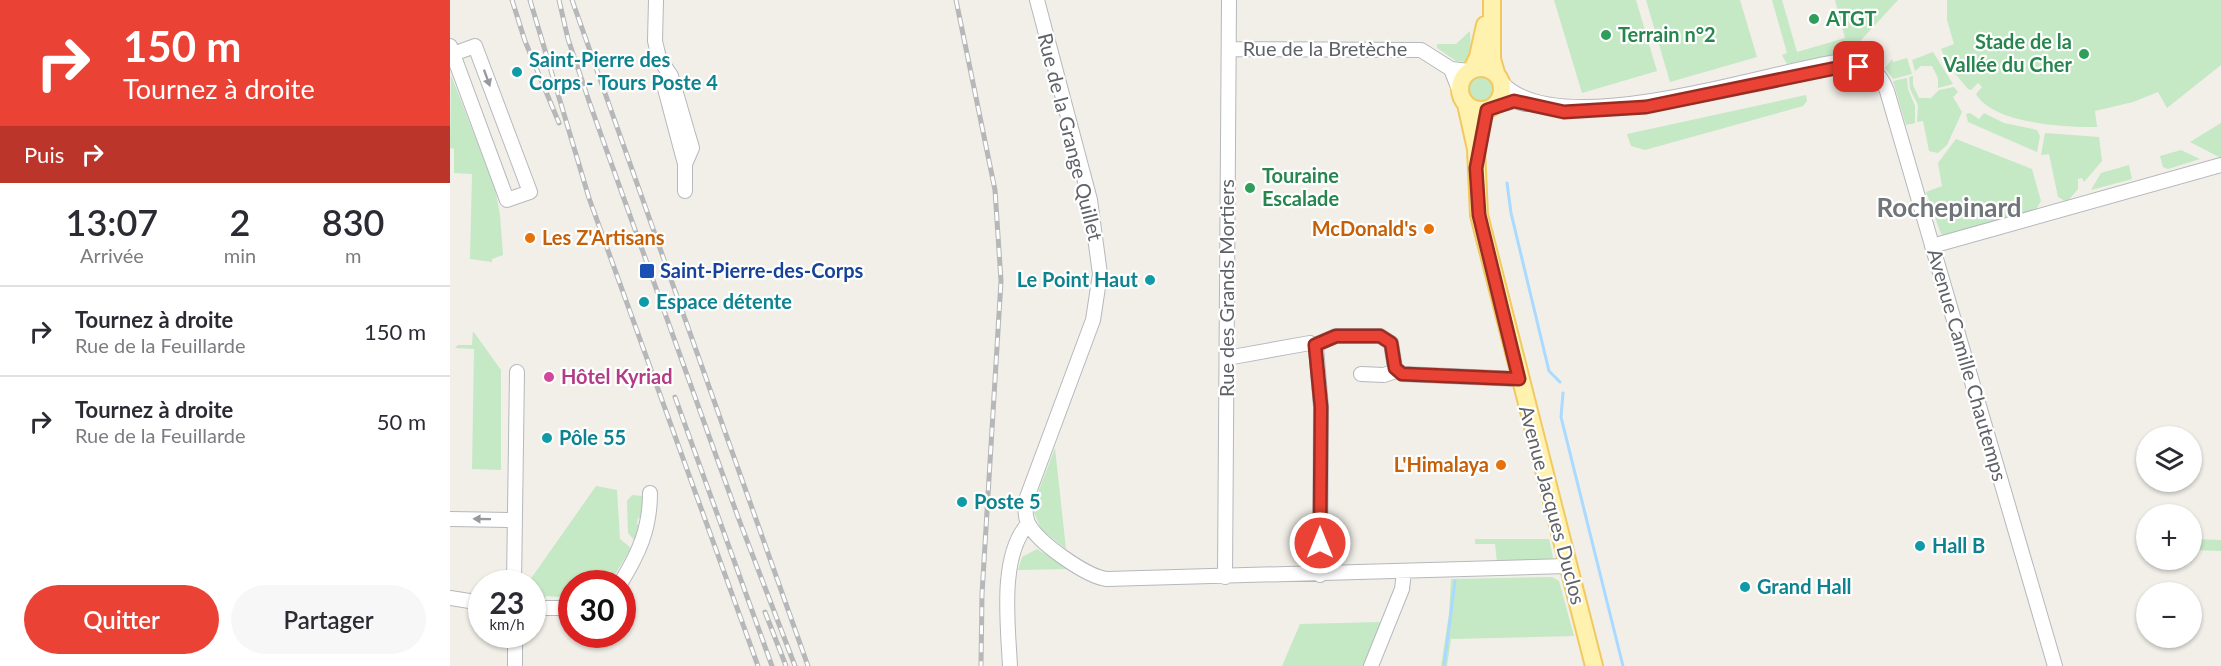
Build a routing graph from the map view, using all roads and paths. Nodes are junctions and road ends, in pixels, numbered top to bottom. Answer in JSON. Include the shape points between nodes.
{"nodes":[{"id":1,"x":656,"y":0,"type":"edge"},
{"id":2,"x":1036,"y":0,"type":"edge"},
{"id":3,"x":1229,"y":0,"type":"edge"},
{"id":4,"x":1488,"y":0,"type":"edge"},
{"id":5,"x":1492,"y":0,"type":"edge"},
{"id":6,"x":1229,"y":49,"type":"junction"},
{"id":7,"x":452,"y":50,"type":"edge"},
{"id":8,"x":1451,"y":69,"type":"junction"},
{"id":9,"x":1872,"y":69,"type":"junction"},
{"id":10,"x":1471,"y":70,"type":"junction"},
{"id":11,"x":1499,"y":78,"type":"junction"},
{"id":12,"x":1463,"y":98,"type":"junction"},
{"id":13,"x":1490,"y":108,"type":"junction"},
{"id":14,"x":2221,"y":165,"type":"edge"},
{"id":15,"x":1476,"y":168,"type":"junction"},
{"id":16,"x":685,"y":191,"type":"dead end"},
{"id":17,"x":1932,"y":246,"type":"junction"},
{"id":18,"x":1315,"y":345,"type":"junction"},
{"id":19,"x":1227,"y":358,"type":"junction"},
{"id":20,"x":1396,"y":371,"type":"junction"},
{"id":21,"x":517,"y":372,"type":"dead end"},
{"id":22,"x":1361,"y":374,"type":"dead end"},
{"id":23,"x":1519,"y":379,"type":"junction"},
{"id":24,"x":650,"y":493,"type":"dead end"},
{"id":25,"x":450,"y":519,"type":"edge"},
{"id":26,"x":514,"y":520,"type":"junction"},
{"id":27,"x":1028,"y":524,"type":"junction"},
{"id":28,"x":1038,"y":537,"type":"junction"},
{"id":29,"x":1568,"y":567,"type":"junction"},
{"id":30,"x":514,"y":570,"type":"edge"},
{"id":31,"x":627,"y":570,"type":"edge"},
{"id":32,"x":1404,"y":572,"type":"junction"},
{"id":33,"x":1320,"y":575,"type":"junction"},
{"id":34,"x":1225,"y":577,"type":"junction"},
{"id":35,"x":1009,"y":581,"type":"junction"},
{"id":36,"x":450,"y":598,"type":"edge"},
{"id":37,"x":468,"y":601,"type":"edge"},
{"id":38,"x":514,"y":648,"type":"edge"},
{"id":39,"x":515,"y":666,"type":"edge"},
{"id":40,"x":1010,"y":666,"type":"edge"},
{"id":41,"x":1371,"y":666,"type":"edge"},
{"id":42,"x":1594,"y":666,"type":"edge"},
{"id":43,"x":2055,"y":666,"type":"edge"}],
"edges":[{"from":1,"to":16,"type":"street","via":[[655,41],[671,76],[692,148],[685,164]]},
{"from":2,"to":27,"type":"street","name":"Rue de la Grange Quillet","via":[[1090,200],[1100,274],[1093,320],[1028,494]]},
{"from":3,"to":6,"type":"street","name":"Rue des Grands Mortiers"},
{"from":4,"to":10,"type":"main road","via":[[1483,38]]},
{"from":5,"to":11,"type":"main road","via":[[1492,59]]},
{"from":6,"to":8,"type":"street","name":"Rue de la Bretèche","via":[[1421,50]]},
{"from":6,"to":19,"type":"street","name":"Rue des Grands Mortiers"},
{"from":7,"to":7,"type":"street","one_way":true,"via":[[475,46],[530,192],[507,200]]},
{"from":8,"to":10,"type":"street","name":"Rue de la Bretèche"},
{"from":8,"to":12,"type":"street"},
{"from":9,"to":11,"type":"street","via":[[1859,60],[1844,60],[1680,96],[1588,107],[1555,106],[1516,96]]},
{"from":9,"to":13,"type":"street","via":[[1848,66],[1646,107],[1570,112],[1514,101]]},
{"from":9,"to":17,"type":"street","name":"Avenue Camille Chautemps","via":[[1887,91]]},
{"from":10,"to":11,"type":"main road","via":[[1487,68]]},
{"from":10,"to":12,"type":"main road","via":[[1462,80]]},
{"from":11,"to":13,"type":"main road","via":[[1501,97]]},
{"from":12,"to":13,"type":"main road","via":[[1476,110]]},
{"from":12,"to":15,"type":"main road","name":"Avenue Jacques Duclos","via":[[1476,149]]},
{"from":13,"to":15,"type":"main road","name":"Avenue Jacques Duclos"},
{"from":14,"to":17,"type":"street"},
{"from":15,"to":23,"type":"main road","name":"Avenue Jacques Duclos","via":[[1479,215]]},
{"from":17,"to":43,"type":"street","name":"Avenue Camille Chautemps"},
{"from":18,"to":19,"type":"street"},
{"from":18,"to":20,"type":"street","via":[[1336,336],[1385,337],[1392,346]]},
{"from":18,"to":33,"type":"street","via":[[1321,407]]},
{"from":19,"to":34,"type":"street","name":"Rue des Grands Mortiers"},
{"from":20,"to":22,"type":"street"},
{"from":20,"to":23,"type":"street","via":[[1408,375]]},
{"from":21,"to":26,"type":"street"},
{"from":23,"to":29,"type":"main road","name":"Avenue Jacques Duclos"},
{"from":24,"to":31,"type":"street","via":[[650,517],[643,541]]},
{"from":26,"to":25,"type":"street","one_way":true},
{"from":26,"to":30,"type":"street"},
{"from":27,"to":28,"type":"street"},
{"from":27,"to":35,"type":"street","name":"Rue de la Grange Quillet","via":[[1014,547]]},
{"from":28,"to":34,"type":"street","via":[[1101,578]]},
{"from":28,"to":35,"type":"street","name":"Rue de la Grange Quillet","via":[[1019,552]]},
{"from":29,"to":32,"type":"street"},
{"from":29,"to":42,"type":"main road","name":"Avenue Jacques Duclos"},
{"from":32,"to":33,"type":"street"},
{"from":32,"to":41,"type":"street","via":[[1402,589]]},
{"from":33,"to":34,"type":"street"},
{"from":35,"to":40,"type":"street","name":"Rue de la Grange Quillet"},
{"from":36,"to":37,"type":"street"},
{"from":38,"to":39,"type":"street"}]}
